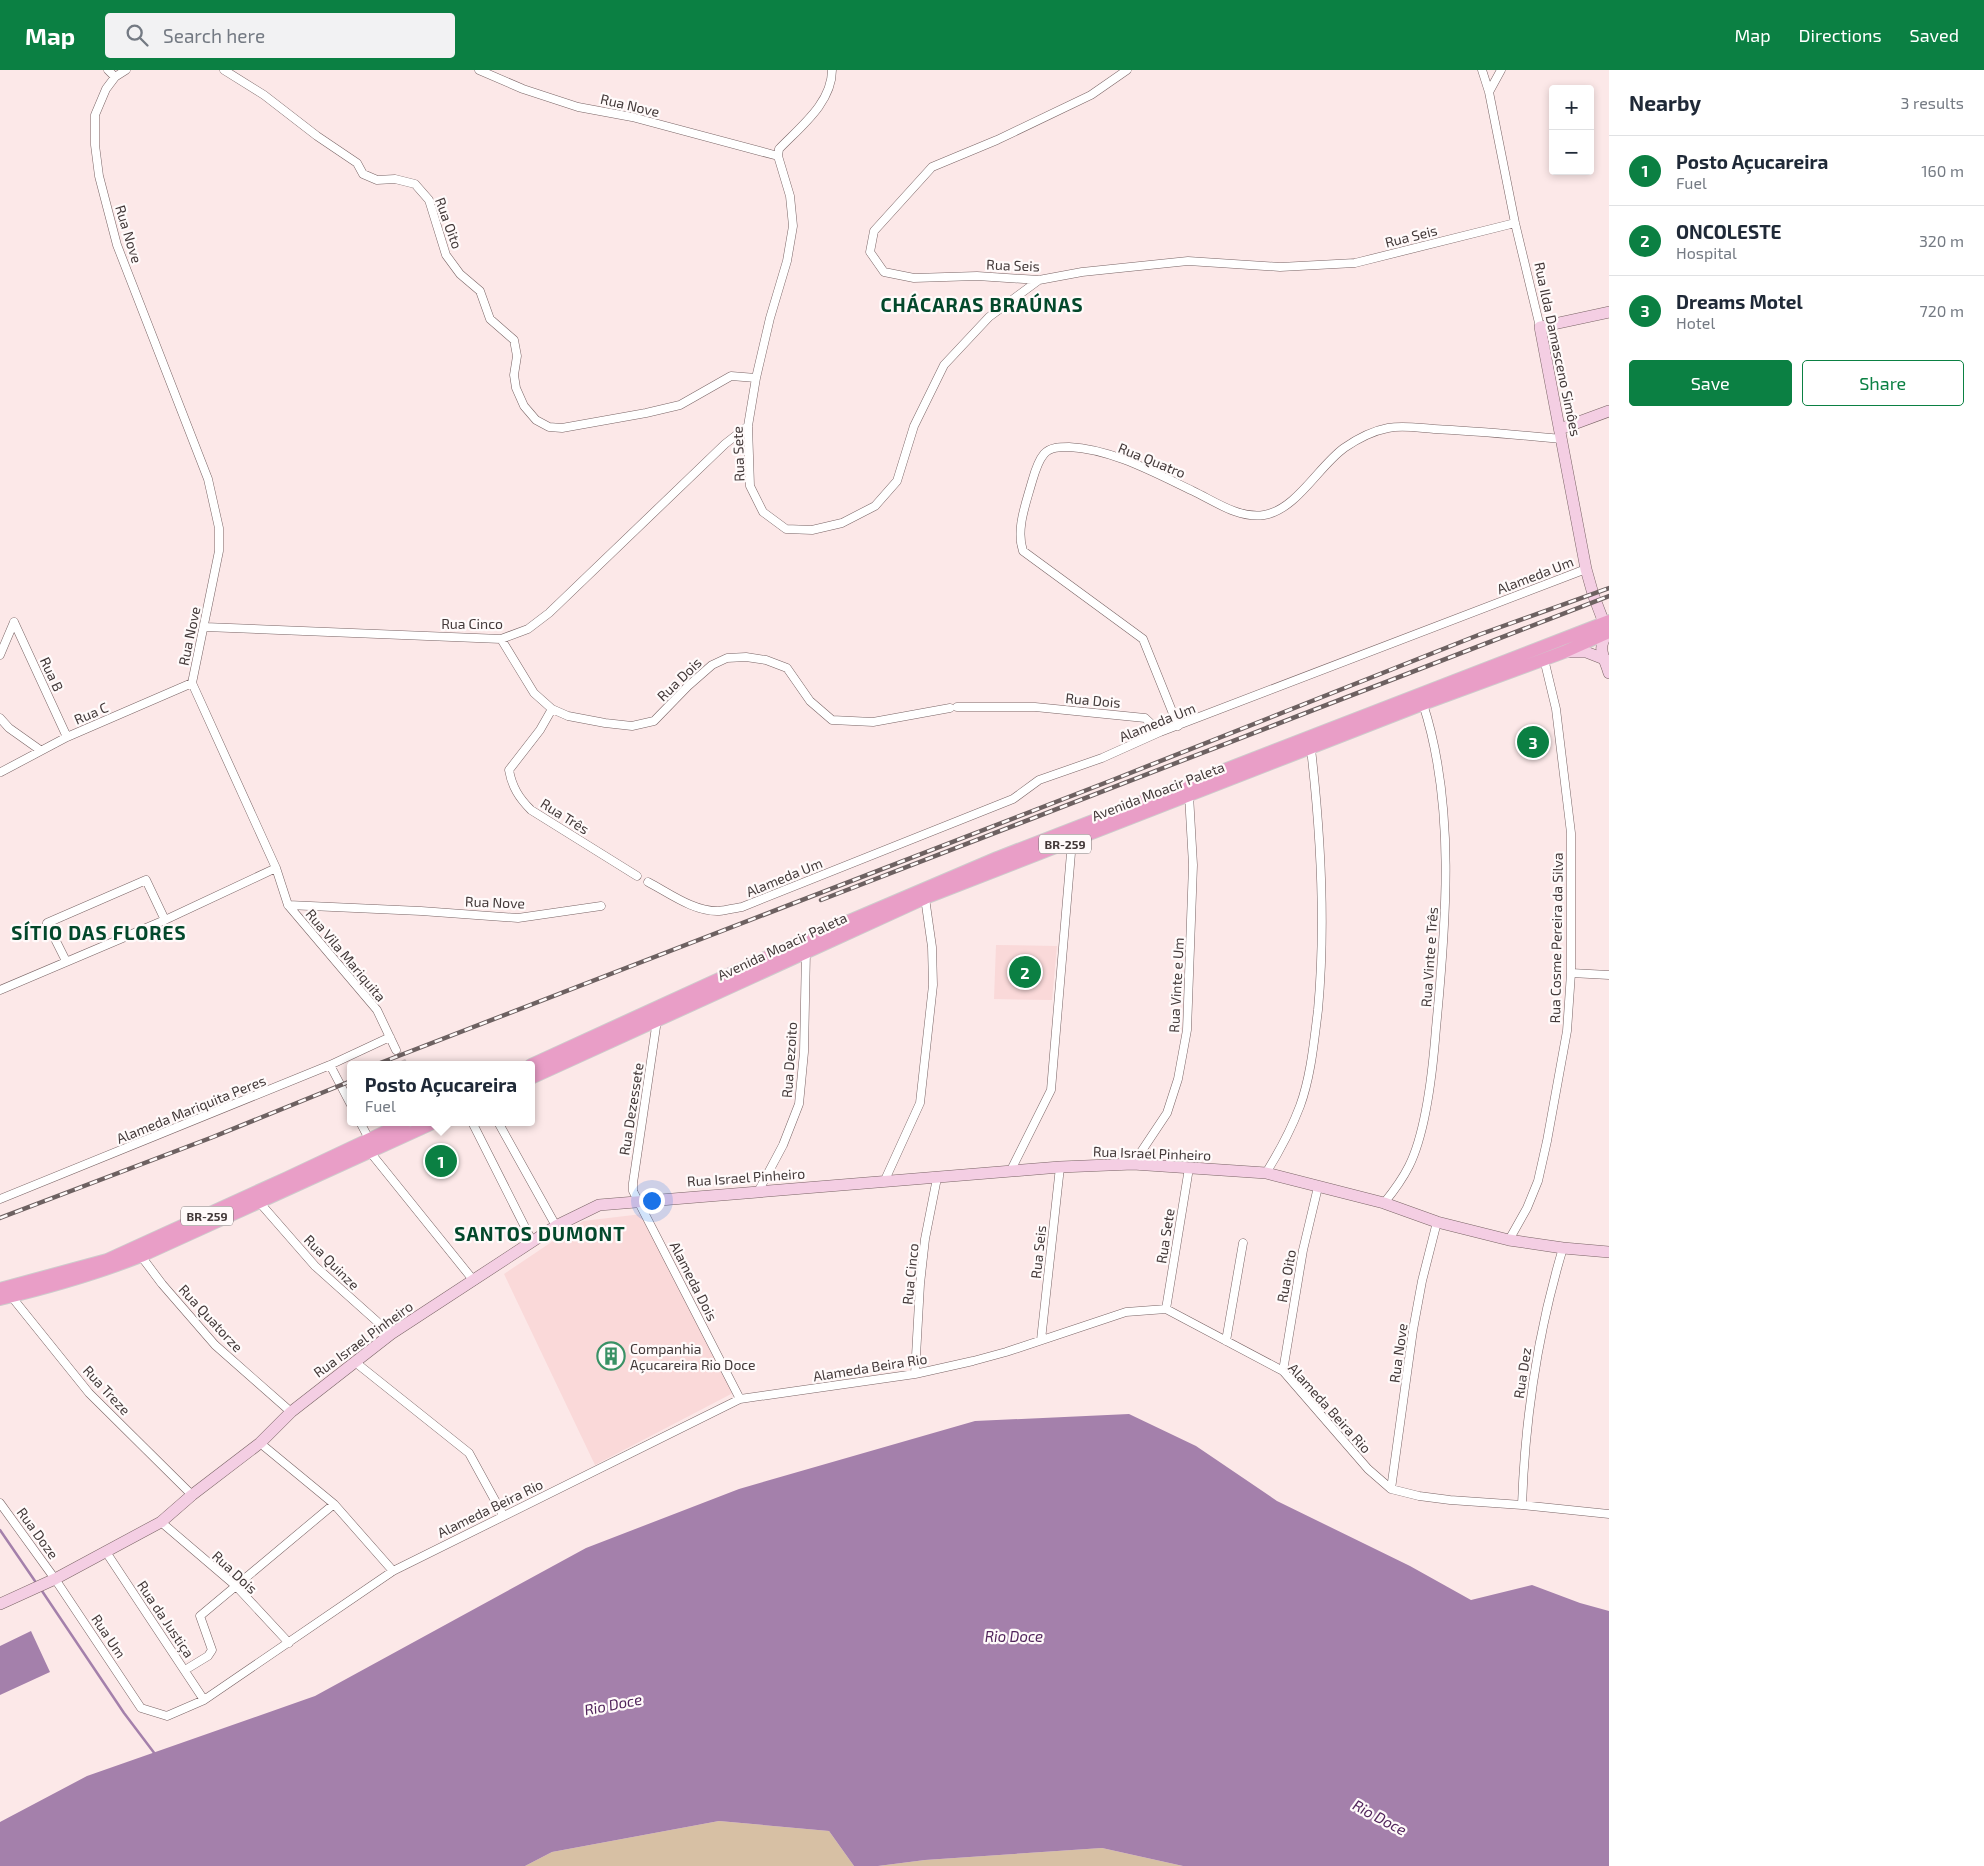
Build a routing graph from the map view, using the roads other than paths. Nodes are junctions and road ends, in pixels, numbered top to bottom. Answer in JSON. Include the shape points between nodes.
{"nodes":[{"id":1,"x":108,"y":70,"type":"edge"},
{"id":2,"x":126,"y":70,"type":"edge"},
{"id":3,"x":224,"y":70,"type":"edge"},
{"id":4,"x":479,"y":70,"type":"edge"},
{"id":5,"x":832,"y":70,"type":"edge"},
{"id":6,"x":1127,"y":70,"type":"edge"},
{"id":7,"x":1482,"y":70,"type":"edge"},
{"id":8,"x":1501,"y":70,"type":"edge"},
{"id":9,"x":115,"y":77,"type":"junction"},
{"id":10,"x":1489,"y":92,"type":"junction"},
{"id":11,"x":778,"y":156,"type":"junction"},
{"id":12,"x":1515,"y":223,"type":"junction"},
{"id":13,"x":1039,"y":280,"type":"junction"},
{"id":14,"x":1609,"y":312,"type":"edge"},
{"id":15,"x":1540,"y":327,"type":"junction"},
{"id":16,"x":756,"y":378,"type":"junction"},
{"id":17,"x":1609,"y":412,"type":"edge"},
{"id":18,"x":748,"y":426,"type":"junction"},
{"id":19,"x":1561,"y":434,"type":"junction"},
{"id":20,"x":1586,"y":569,"type":"junction"},
{"id":21,"x":205,"y":627,"type":"junction"},
{"id":22,"x":1608,"y":628,"type":"edge"},
{"id":23,"x":501,"y":639,"type":"junction"},
{"id":24,"x":1564,"y":652,"type":"junction"},
{"id":25,"x":0,"y":655,"type":"edge"},
{"id":26,"x":1544,"y":659,"type":"junction"},
{"id":27,"x":1606,"y":660,"type":"edge"},
{"id":28,"x":1609,"y":673,"type":"edge"},
{"id":29,"x":192,"y":682,"type":"junction"},
{"id":30,"x":1423,"y":704,"type":"junction"},
{"id":31,"x":552,"y":710,"type":"junction"},
{"id":32,"x":0,"y":718,"type":"edge"},
{"id":33,"x":1178,"y":726,"type":"junction"},
{"id":34,"x":1160,"y":732,"type":"junction"},
{"id":35,"x":67,"y":737,"type":"junction"},
{"id":36,"x":1311,"y":749,"type":"junction"},
{"id":37,"x":40,"y":750,"type":"junction"},
{"id":38,"x":1,"y":772,"type":"dead end"},
{"id":39,"x":1189,"y":795,"type":"junction"},
{"id":40,"x":1072,"y":841,"type":"junction"},
{"id":41,"x":276,"y":868,"type":"junction"},
{"id":42,"x":637,"y":876,"type":"dead end"},
{"id":43,"x":648,"y":882,"type":"dead end"},
{"id":44,"x":925,"y":898,"type":"junction"},
{"id":45,"x":288,"y":905,"type":"junction"},
{"id":46,"x":601,"y":906,"type":"dead end"},
{"id":47,"x":165,"y":920,"type":"junction"},
{"id":48,"x":806,"y":951,"type":"junction"},
{"id":49,"x":66,"y":961,"type":"junction"},
{"id":50,"x":1571,"y":974,"type":"junction"},
{"id":51,"x":1609,"y":975,"type":"edge"},
{"id":52,"x":0,"y":990,"type":"edge"},
{"id":53,"x":657,"y":1020,"type":"junction"},
{"id":54,"x":390,"y":1037,"type":"junction"},
{"id":55,"x":396,"y":1050,"type":"tunnel mouth"},
{"id":56,"x":535,"y":1063,"type":"edge"},
{"id":57,"x":330,"y":1065,"type":"junction"},
{"id":58,"x":535,"y":1076,"type":"edge"},
{"id":59,"x":347,"y":1097,"type":"edge"},
{"id":60,"x":362,"y":1126,"type":"edge"},
{"id":61,"x":400,"y":1126,"type":"edge"},
{"id":62,"x":425,"y":1126,"type":"edge"},
{"id":63,"x":474,"y":1126,"type":"edge"},
{"id":64,"x":500,"y":1126,"type":"edge"},
{"id":65,"x":370,"y":1145,"type":"junction"},
{"id":66,"x":1133,"y":1164,"type":"junction"},
{"id":67,"x":1060,"y":1167,"type":"junction"},
{"id":68,"x":1189,"y":1168,"type":"junction"},
{"id":69,"x":1011,"y":1170,"type":"junction"},
{"id":70,"x":1266,"y":1174,"type":"junction"},
{"id":71,"x":937,"y":1178,"type":"junction"},
{"id":72,"x":884,"y":1182,"type":"junction"},
{"id":73,"x":1318,"y":1187,"type":"junction"},
{"id":74,"x":758,"y":1192,"type":"junction"},
{"id":75,"x":0,"y":1199,"type":"edge"},
{"id":76,"x":639,"y":1200,"type":"junction"},
{"id":77,"x":260,"y":1203,"type":"junction"},
{"id":78,"x":1384,"y":1204,"type":"junction"},
{"id":79,"x":1437,"y":1222,"type":"junction"},
{"id":80,"x":556,"y":1226,"type":"junction"},
{"id":81,"x":1509,"y":1240,"type":"junction"},
{"id":82,"x":532,"y":1241,"type":"junction"},
{"id":83,"x":1243,"y":1244,"type":"dead end"},
{"id":84,"x":1563,"y":1248,"type":"junction"},
{"id":85,"x":1609,"y":1252,"type":"edge"},
{"id":86,"x":141,"y":1256,"type":"junction"},
{"id":87,"x":474,"y":1281,"type":"junction"},
{"id":88,"x":4,"y":1295,"type":"edge"},
{"id":89,"x":1166,"y":1309,"type":"junction"},
{"id":90,"x":391,"y":1334,"type":"junction"},
{"id":91,"x":1041,"y":1340,"type":"junction"},
{"id":92,"x":1226,"y":1341,"type":"junction"},
{"id":93,"x":355,"y":1362,"type":"junction"},
{"id":94,"x":1282,"y":1371,"type":"junction"},
{"id":95,"x":915,"y":1374,"type":"junction"},
{"id":96,"x":740,"y":1399,"type":"junction"},
{"id":97,"x":291,"y":1412,"type":"junction"},
{"id":98,"x":260,"y":1444,"type":"junction"},
{"id":99,"x":1391,"y":1489,"type":"junction"},
{"id":100,"x":192,"y":1495,"type":"junction"},
{"id":101,"x":0,"y":1503,"type":"edge"},
{"id":102,"x":334,"y":1504,"type":"junction"},
{"id":103,"x":1522,"y":1505,"type":"junction"},
{"id":104,"x":1609,"y":1514,"type":"edge"},
{"id":105,"x":503,"y":1515,"type":"junction"},
{"id":106,"x":160,"y":1522,"type":"junction"},
{"id":107,"x":106,"y":1552,"type":"junction"},
{"id":108,"x":392,"y":1571,"type":"junction"},
{"id":109,"x":53,"y":1580,"type":"junction"},
{"id":110,"x":236,"y":1586,"type":"junction"},
{"id":111,"x":0,"y":1604,"type":"edge"},
{"id":112,"x":289,"y":1643,"type":"junction"},
{"id":113,"x":185,"y":1670,"type":"junction"},
{"id":114,"x":204,"y":1700,"type":"junction"},
{"id":115,"x":141,"y":1708,"type":"joint"}],
"edges":[{"from":1,"to":9,"type":"street"},
{"from":2,"to":9,"type":"street","name":"Rua Nove"},
{"from":3,"to":16,"type":"street","name":"Rua Oito","via":[[357,163],[363,174],[377,180],[395,179],[415,184],[429,200],[446,256],[460,274],[480,291],[490,319],[514,340],[516,388],[524,406],[536,420],[549,427],[562,428],[646,414],[680,405],[731,376]]},
{"from":4,"to":11,"type":"street","name":"Rua Nove","via":[[578,107],[632,117]]},
{"from":5,"to":11,"type":"street","via":[[832,81],[820,106],[779,149]]},
{"from":6,"to":13,"type":"street","name":"Rua Seis","via":[[1091,95],[932,167],[874,231],[870,252],[884,272],[914,278],[977,276]]},
{"from":7,"to":10,"type":"street","name":"Rua Ilda Damasceno Simôes"},
{"from":8,"to":10,"type":"street"},
{"from":9,"to":21,"type":"street","name":"Rua Nove","via":[[95,114],[99,176],[117,245],[208,479],[219,528],[219,551]]},
{"from":10,"to":12,"type":"street","name":"Rua Ilda Damasceno Simôes"},
{"from":11,"to":16,"type":"street","name":"Rua Sete","via":[[790,196],[793,226]]},
{"from":12,"to":13,"type":"street","name":"Rua Seis","via":[[1355,263],[1280,267],[1188,261]]},
{"from":12,"to":15,"type":"street","name":"Rua Ilda Damasceno Simôes"},
{"from":13,"to":18,"type":"street","name":"Rua Sete","via":[[989,317],[944,365],[914,426],[897,482],[875,506],[842,524],[812,530],[786,529],[764,512],[750,486]]},
{"from":14,"to":15,"type":"street"},
{"from":15,"to":19,"type":"street","name":"Rua Ilda Damasceno Simôes"},
{"from":16,"to":18,"type":"street","name":"Rua Sete"},
{"from":17,"to":19,"type":"street"},
{"from":18,"to":23,"type":"street","name":"Rua Cinco","via":[[549,612],[528,629]]},
{"from":19,"to":20,"type":"street","name":"Rua Ilda Damasceno Simôes"},
{"from":19,"to":33,"type":"street","name":"Rua Quatro","via":[[1388,428],[1364,436],[1342,450],[1289,502],[1278,511],[1264,515],[1232,510],[1172,481],[1103,454],[1057,447],[1045,453],[1036,470],[1022,520],[1019,540],[1022,551],[1143,639]]},
{"from":20,"to":22,"type":"street","name":"Rua Ilda Damasceno Simôes"},
{"from":20,"to":33,"type":"street","name":"Alameda Um"},
{"from":21,"to":23,"type":"street","name":"Rua Cinco"},
{"from":21,"to":29,"type":"street","name":"Rua Nove"},
{"from":22,"to":24,"type":"main road","name":"Avenida Moacir Paleta","number":"BR-259"},
{"from":22,"to":27,"type":"street","via":[[1601,645]]},
{"from":22,"to":56,"type":"main road","name":"Avenida Moacir Paleta","number":"BR-259","via":[[998,858],[809,938]]},
{"from":23,"to":31,"type":"street","name":"Rua Dois","via":[[534,693]]},
{"from":24,"to":26,"type":"main road","name":"Avenida Moacir Paleta","number":"BR-259"},
{"from":24,"to":27,"type":"street","via":[[1586,652]]},
{"from":25,"to":35,"type":"street","name":"Rua B","via":[[14,622]]},
{"from":26,"to":30,"type":"main road","name":"Avenida Moacir Paleta","number":"BR-259"},
{"from":26,"to":50,"type":"street","name":"Rua Cosme Pereira da Silva","via":[[1556,709],[1571,833]]},
{"from":27,"to":28,"type":"street"},
{"from":29,"to":35,"type":"street","name":"Rua C"},
{"from":29,"to":41,"type":"street","name":"Rua Nove"},
{"from":30,"to":36,"type":"main road","name":"Avenida Moacir Paleta","number":"BR-259"},
{"from":30,"to":78,"type":"street","name":"Rua Vinte e Três","via":[[1440,779],[1445,842],[1442,974],[1433,1061],[1420,1134],[1410,1164]]},
{"from":31,"to":34,"type":"street","name":"Rua Dois","via":[[568,716],[632,726],[654,722],[712,665],[727,658],[746,657],[787,668],[810,701],[832,720],[873,722],[954,708],[1035,708],[1145,718]]},
{"from":31,"to":42,"type":"street","name":"Rua Três","via":[[509,770],[512,784],[531,810]]},
{"from":32,"to":37,"type":"street"},
{"from":33,"to":34,"type":"street","name":"Alameda Um"},
{"from":34,"to":43,"type":"street","name":"Alameda Um","via":[[1102,758],[1039,780],[1013,799],[742,907],[705,910]]},
{"from":35,"to":37,"type":"street","name":"Rua C"},
{"from":36,"to":39,"type":"main road","name":"Avenida Moacir Paleta","number":"BR-259"},
{"from":36,"to":70,"type":"street","via":[[1322,889],[1321,971],[1314,1043],[1300,1104],[1285,1142]]},
{"from":37,"to":38,"type":"street","name":"Rua C"},
{"from":39,"to":40,"type":"main road","name":"Avenida Moacir Paleta","number":"BR-259"},
{"from":39,"to":66,"type":"street","name":"Rua Vinte e Um","via":[[1193,865],[1187,1030],[1178,1079],[1167,1113]]},
{"from":40,"to":44,"type":"main road","name":"Avenida Moacir Paleta","number":"BR-259"},
{"from":40,"to":69,"type":"street","via":[[1051,1090]]},
{"from":41,"to":45,"type":"street","name":"Rua Nove"},
{"from":41,"to":47,"type":"street"},
{"from":44,"to":48,"type":"main road","name":"Avenida Moacir Paleta","number":"BR-259"},
{"from":44,"to":72,"type":"street","via":[[932,946],[933,985],[920,1103]]},
{"from":45,"to":46,"type":"street","name":"Rua Nove","via":[[518,918]]},
{"from":45,"to":54,"type":"street","name":"Rua Vila Mariquita","via":[[377,1010]]},
{"from":47,"to":49,"type":"street"},
{"from":47,"to":49,"type":"street","via":[[146,880],[48,922]]},
{"from":48,"to":53,"type":"main road","name":"Avenida Moacir Paleta","number":"BR-259"},
{"from":48,"to":74,"type":"street","name":"Rua Dezoito","via":[[804,1052],[799,1104]]},
{"from":49,"to":52,"type":"street"},
{"from":50,"to":51,"type":"street"},
{"from":50,"to":81,"type":"street","name":"Rua Cosme Pereira da Silva","via":[[1567,1030],[1538,1181]]},
{"from":53,"to":58,"type":"main road","name":"Avenida Moacir Paleta","number":"BR-259"},
{"from":53,"to":76,"type":"street","name":"Rua Dezessete","via":[[633,1183]]},
{"from":54,"to":55,"type":"street","name":"Rua Vila Mariquita"},
{"from":54,"to":57,"type":"street","name":"Alameda Mariquita Peres"},
{"from":57,"to":59,"type":"street"},
{"from":57,"to":75,"type":"street","name":"Alameda Mariquita Peres"},
{"from":60,"to":65,"type":"street"},
{"from":61,"to":65,"type":"main road","number":"BR-259"},
{"from":62,"to":65,"type":"main road","number":"BR-259"},
{"from":63,"to":82,"type":"street"},
{"from":64,"to":80,"type":"street"},
{"from":65,"to":77,"type":"main road","number":"BR-259"},
{"from":65,"to":87,"type":"street"},
{"from":65,"to":88,"type":"main road","number":"BR-259","via":[[107,1260]]},
{"from":66,"to":67,"type":"street","name":"Rua Israel Pinheiro"},
{"from":66,"to":68,"type":"street","name":"Rua Israel Pinheiro"},
{"from":67,"to":69,"type":"street","name":"Rua Israel Pinheiro"},
{"from":67,"to":91,"type":"street","name":"Rua Seis"},
{"from":68,"to":70,"type":"street","name":"Rua Israel Pinheiro"},
{"from":68,"to":89,"type":"street","name":"Rua Sete"},
{"from":69,"to":71,"type":"street","name":"Rua Israel Pinheiro"},
{"from":70,"to":73,"type":"street","name":"Rua Israel Pinheiro"},
{"from":71,"to":72,"type":"street","name":"Rua Israel Pinheiro"},
{"from":71,"to":95,"type":"street","name":"Rua Cinco","via":[[921,1275]]},
{"from":72,"to":74,"type":"street","name":"Rua Israel Pinheiro"},
{"from":73,"to":78,"type":"street","name":"Rua Israel Pinheiro"},
{"from":73,"to":94,"type":"street","name":"Rua Oito","via":[[1303,1250]]},
{"from":74,"to":76,"type":"street","name":"Rua Israel Pinheiro"},
{"from":76,"to":80,"type":"street","name":"Rua Israel Pinheiro","via":[[598,1205]]},
{"from":76,"to":96,"type":"street","name":"Alameda Dois"},
{"from":77,"to":86,"type":"main road","number":"BR-259"},
{"from":77,"to":90,"type":"street","name":"Rua Quinze","via":[[315,1266]]},
{"from":78,"to":79,"type":"street","name":"Rua Israel Pinheiro"},
{"from":79,"to":81,"type":"street","name":"Rua Israel Pinheiro"},
{"from":79,"to":99,"type":"street","name":"Rua Nove","via":[[1413,1330]]},
{"from":80,"to":82,"type":"street","name":"Rua Israel Pinheiro"},
{"from":81,"to":84,"type":"street","name":"Rua Israel Pinheiro"},
{"from":82,"to":87,"type":"street","name":"Rua Israel Pinheiro"},
{"from":83,"to":92,"type":"street"},
{"from":84,"to":85,"type":"street","name":"Rua Israel Pinheiro"},
{"from":84,"to":103,"type":"street","name":"Rua Dez","via":[[1549,1294],[1537,1360]]},
{"from":86,"to":88,"type":"main road","number":"BR-259","via":[[57,1286]]},
{"from":86,"to":97,"type":"street","name":"Rua Quatorze","via":[[214,1345]]},
{"from":87,"to":90,"type":"street","name":"Rua Israel Pinheiro"},
{"from":88,"to":100,"type":"street","name":"Rua Treze","via":[[89,1393]]},
{"from":89,"to":91,"type":"street","name":"Alameda Beira Rio","via":[[1126,1312]]},
{"from":89,"to":92,"type":"street","name":"Alameda Beira Rio"},
{"from":90,"to":93,"type":"street","name":"Rua Israel Pinheiro"},
{"from":91,"to":95,"type":"street","name":"Alameda Beira Rio"},
{"from":92,"to":94,"type":"street","name":"Alameda Beira Rio"},
{"from":93,"to":97,"type":"street","name":"Rua Israel Pinheiro"},
{"from":93,"to":105,"type":"street","via":[[469,1454]]},
{"from":94,"to":99,"type":"street","name":"Alameda Beira Rio","via":[[1368,1469]]},
{"from":95,"to":96,"type":"street","name":"Alameda Beira Rio"},
{"from":96,"to":105,"type":"street","name":"Alameda Beira Rio"},
{"from":97,"to":98,"type":"street","name":"Rua Israel Pinheiro"},
{"from":98,"to":100,"type":"street","name":"Rua Israel Pinheiro"},
{"from":98,"to":102,"type":"street"},
{"from":99,"to":103,"type":"street","name":"Alameda Beira Rio","via":[[1437,1499]]},
{"from":100,"to":106,"type":"street","name":"Rua Israel Pinheiro"},
{"from":101,"to":109,"type":"street","name":"Rua Doze"},
{"from":102,"to":108,"type":"street"},
{"from":102,"to":110,"type":"street"},
{"from":103,"to":104,"type":"street","name":"Alameda Beira Rio"},
{"from":105,"to":108,"type":"street","name":"Alameda Beira Rio"},
{"from":106,"to":107,"type":"street","name":"Rua Israel Pinheiro"},
{"from":106,"to":110,"type":"street","name":"Rua Dois"},
{"from":107,"to":109,"type":"street","name":"Rua Israel Pinheiro"},
{"from":107,"to":113,"type":"street","name":"Rua da Justiça"},
{"from":108,"to":112,"type":"street","name":"Alameda Beira Rio"},
{"from":109,"to":111,"type":"street","name":"Rua Israel Pinheiro"},
{"from":109,"to":115,"type":"street","name":"Rua Um"},
{"from":110,"to":112,"type":"street","name":"Rua Dois"},
{"from":110,"to":113,"type":"street","via":[[200,1616],[212,1650]]},
{"from":112,"to":114,"type":"street","name":"Alameda Beira Rio"},
{"from":113,"to":114,"type":"street","name":"Rua da Justiça"},
{"from":114,"to":115,"type":"street","name":"Alameda Beira Rio","via":[[167,1716]]}]}
